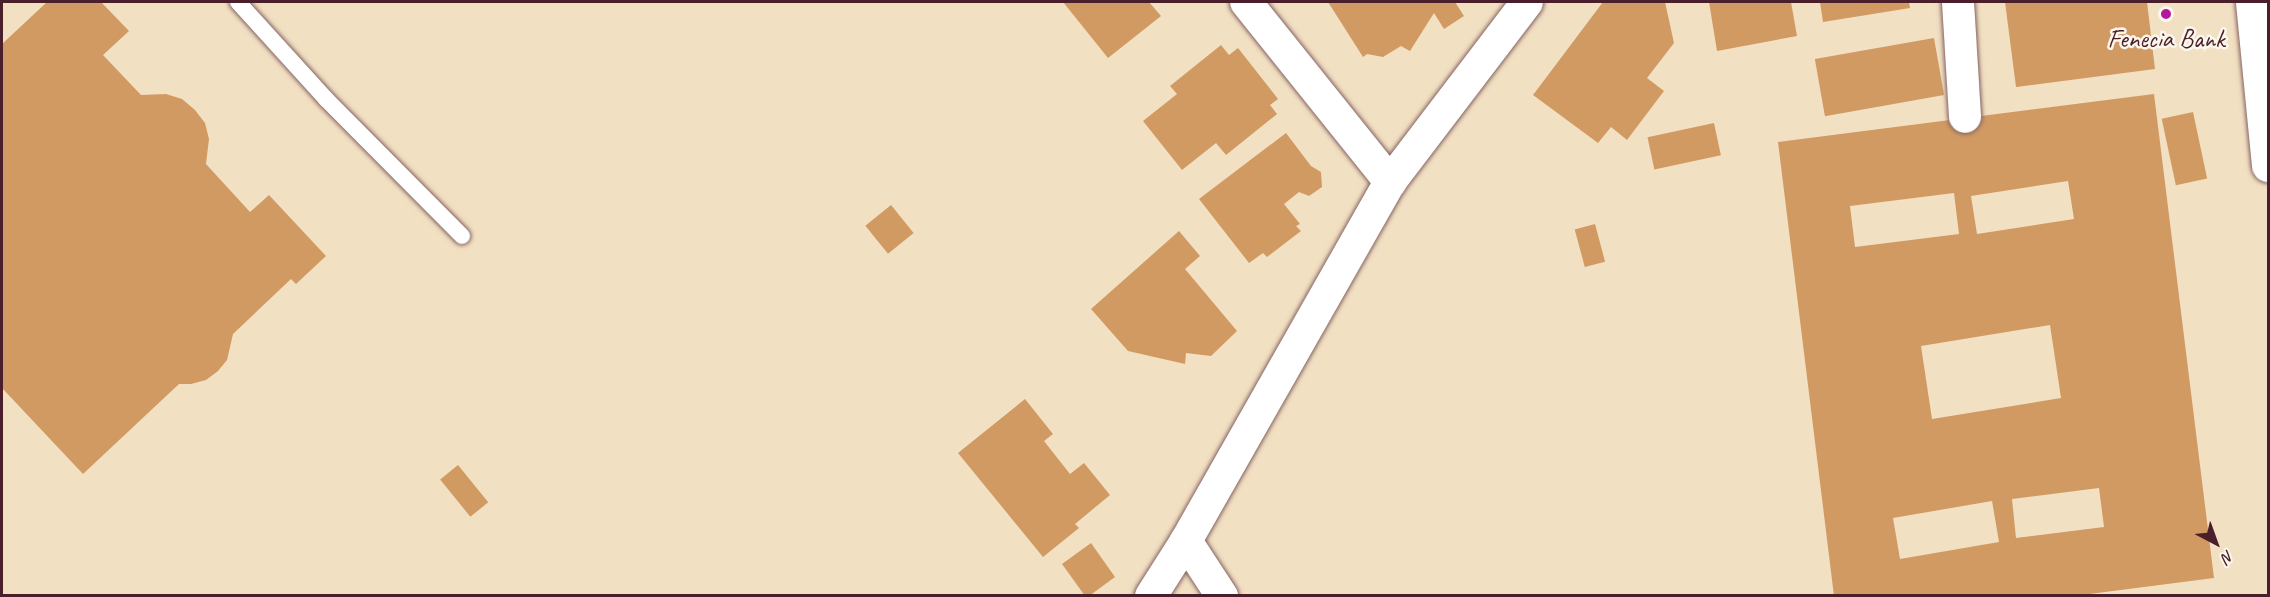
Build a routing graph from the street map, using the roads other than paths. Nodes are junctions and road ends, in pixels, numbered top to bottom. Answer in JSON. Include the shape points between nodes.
{"nodes":[{"id":1,"x":238,"y":2,"type":"edge"},
{"id":2,"x":1245,"y":2,"type":"edge"},
{"id":3,"x":1527,"y":2,"type":"edge"},
{"id":4,"x":1958,"y":2,"type":"edge"},
{"id":5,"x":2252,"y":2,"type":"edge"},
{"id":6,"x":1965,"y":117,"type":"dead end"},
{"id":7,"x":2268,"y":165,"type":"edge"},
{"id":8,"x":1390,"y":182,"type":"junction"},
{"id":9,"x":462,"y":236,"type":"dead end"},
{"id":10,"x":1186,"y":542,"type":"junction"},
{"id":11,"x":1151,"y":596,"type":"edge"},
{"id":12,"x":1222,"y":596,"type":"edge"}],
"edges":[{"from":1,"to":9,"type":"lane","via":[[326,99]]},
{"from":2,"to":8,"type":"street"},
{"from":3,"to":8,"type":"street"},
{"from":4,"to":6,"type":"street"},
{"from":5,"to":7,"type":"highway"},
{"from":8,"to":10,"type":"street"},
{"from":10,"to":11,"type":"street"},
{"from":10,"to":12,"type":"street"}]}
